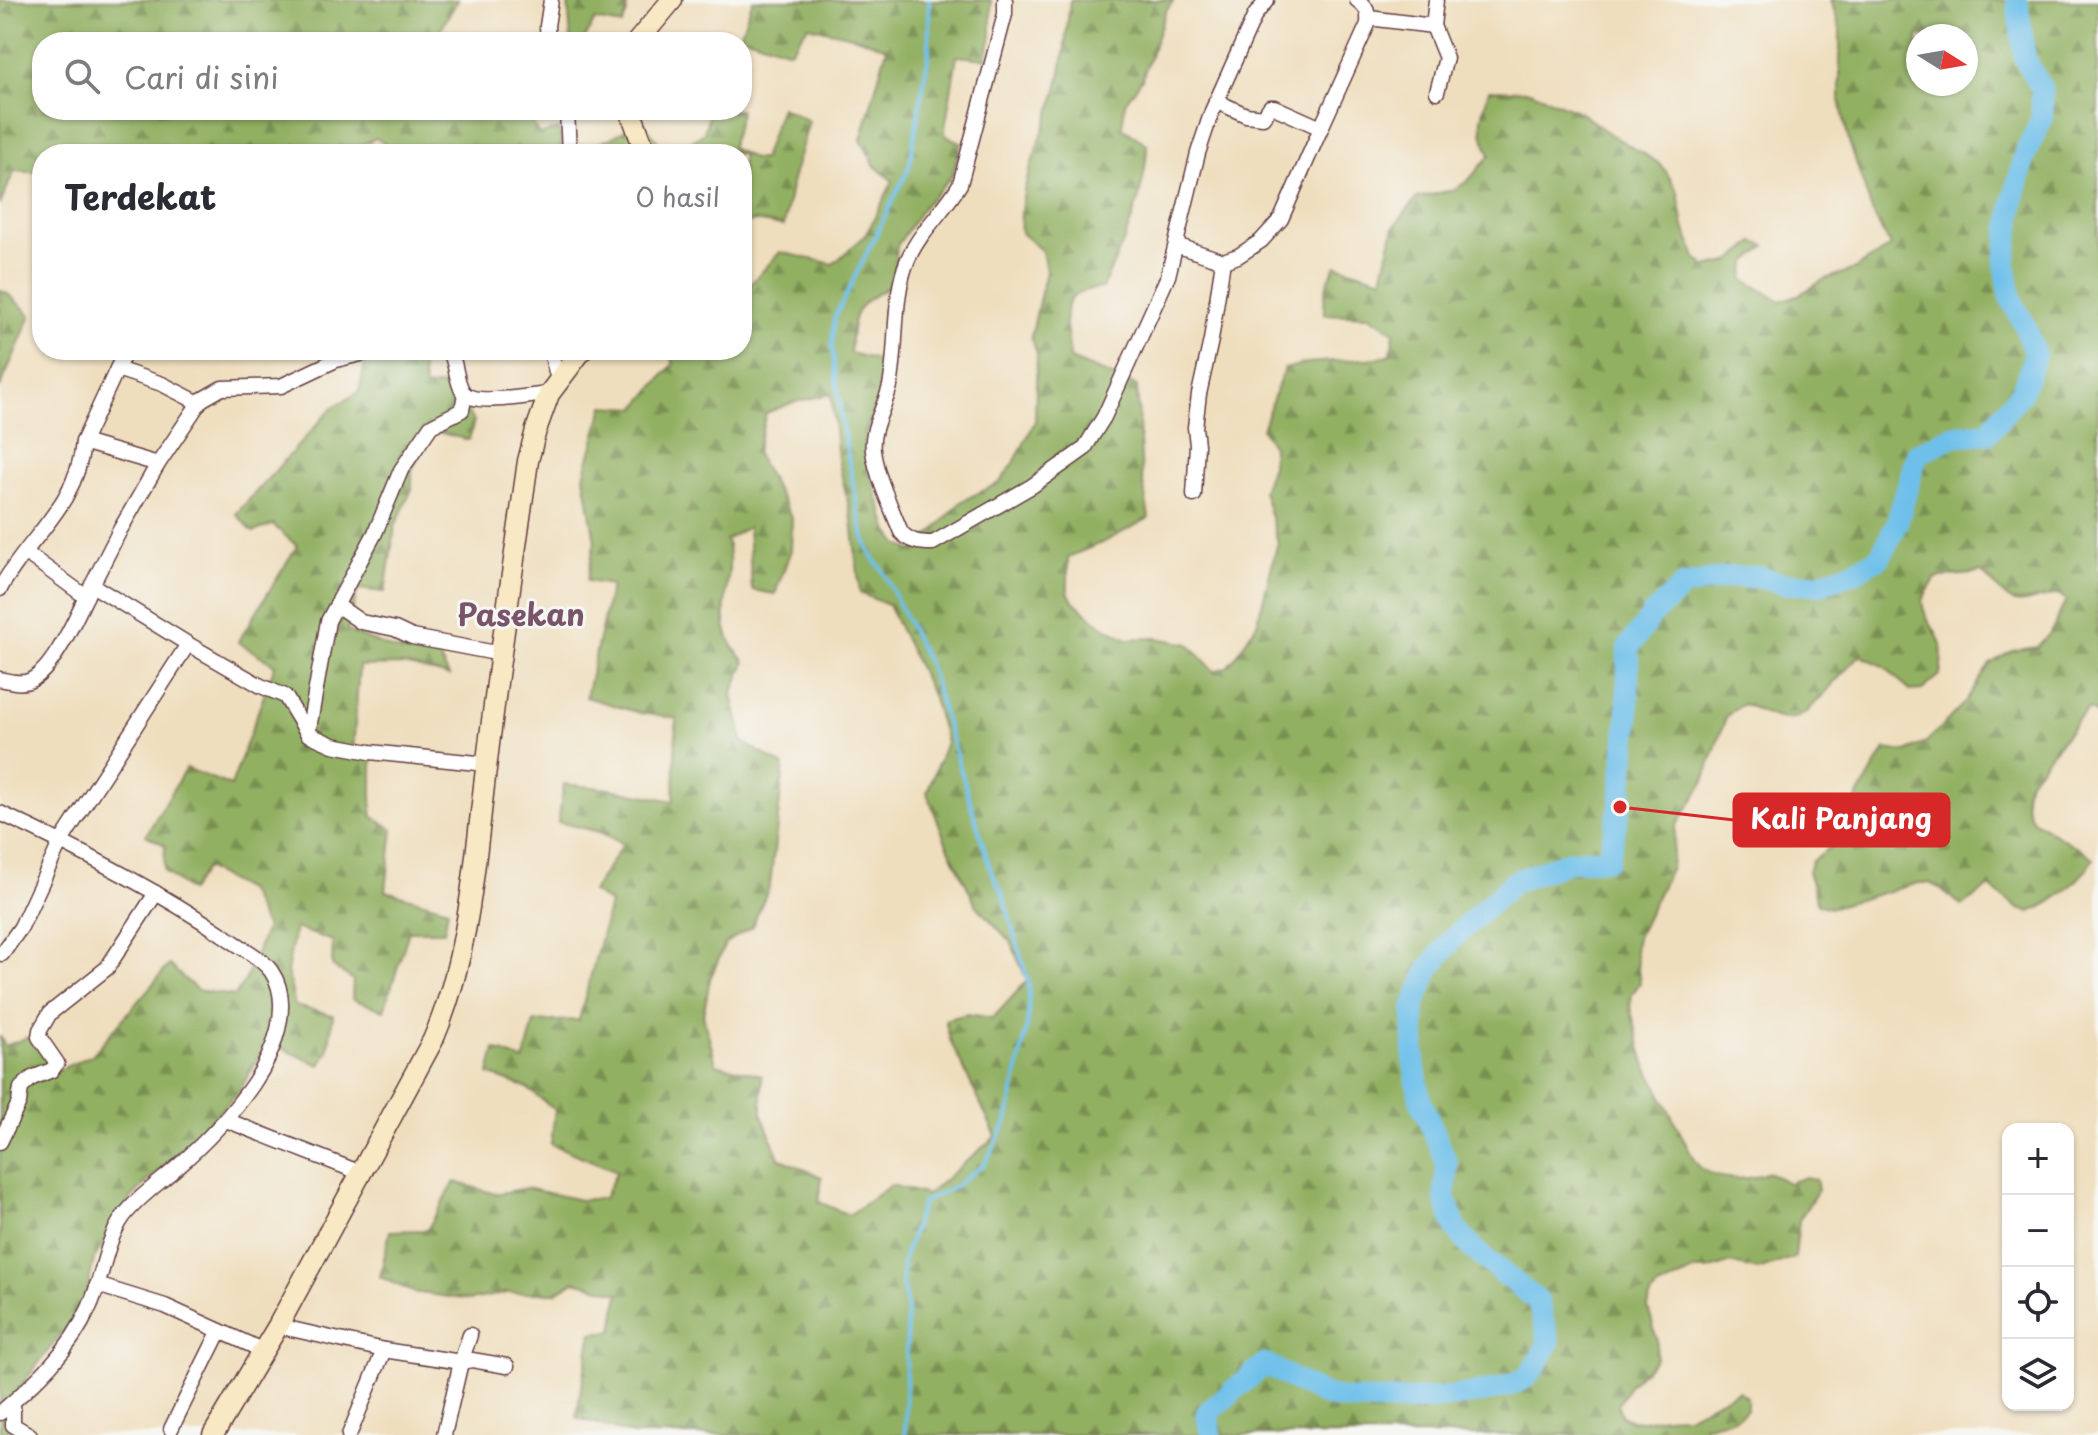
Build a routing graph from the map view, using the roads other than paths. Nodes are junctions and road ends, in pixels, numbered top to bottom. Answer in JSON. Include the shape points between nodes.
{"nodes":[{"id":1,"x":551,"y":0,"type":"edge"},
{"id":2,"x":672,"y":0,"type":"edge"},
{"id":3,"x":1005,"y":0,"type":"edge"},
{"id":4,"x":1267,"y":0,"type":"edge"},
{"id":5,"x":1357,"y":0,"type":"edge"},
{"id":6,"x":1436,"y":0,"type":"edge"},
{"id":7,"x":1369,"y":18,"type":"junction"},
{"id":8,"x":1433,"y":26,"type":"junction"},
{"id":9,"x":547,"y":32,"type":"edge"},
{"id":10,"x":645,"y":32,"type":"edge"},
{"id":11,"x":1437,"y":92,"type":"dead end"},
{"id":12,"x":1216,"y":101,"type":"junction"},
{"id":13,"x":567,"y":120,"type":"edge"},
{"id":14,"x":634,"y":120,"type":"edge"},
{"id":15,"x":1321,"y":128,"type":"junction"},
{"id":16,"x":569,"y":144,"type":"edge"},
{"id":17,"x":642,"y":144,"type":"edge"},
{"id":18,"x":1176,"y":245,"type":"junction"},
{"id":19,"x":1223,"y":261,"type":"junction"},
{"id":20,"x":121,"y":360,"type":"edge"},
{"id":21,"x":336,"y":360,"type":"edge"},
{"id":22,"x":455,"y":360,"type":"edge"},
{"id":23,"x":552,"y":360,"type":"edge"},
{"id":24,"x":574,"y":360,"type":"edge"},
{"id":25,"x":117,"y":369,"type":"junction"},
{"id":26,"x":554,"y":387,"type":"junction"},
{"id":27,"x":465,"y":394,"type":"junction"},
{"id":28,"x":199,"y":403,"type":"junction"},
{"id":29,"x":83,"y":442,"type":"junction"},
{"id":30,"x":158,"y":464,"type":"junction"},
{"id":31,"x":1194,"y":495,"type":"dead end"},
{"id":32,"x":26,"y":553,"type":"junction"},
{"id":33,"x":0,"y":589,"type":"edge"},
{"id":34,"x":89,"y":591,"type":"junction"},
{"id":35,"x":338,"y":606,"type":"junction"},
{"id":36,"x":188,"y":644,"type":"junction"},
{"id":37,"x":501,"y":654,"type":"junction"},
{"id":38,"x":0,"y":679,"type":"edge"},
{"id":39,"x":308,"y":734,"type":"junction"},
{"id":40,"x":487,"y":764,"type":"junction"},
{"id":41,"x":0,"y":813,"type":"edge"},
{"id":42,"x":60,"y":843,"type":"junction"},
{"id":43,"x":156,"y":893,"type":"junction"},
{"id":44,"x":2,"y":954,"type":"dead end"},
{"id":45,"x":226,"y":1120,"type":"junction"},
{"id":46,"x":0,"y":1142,"type":"edge"},
{"id":47,"x":361,"y":1173,"type":"junction"},
{"id":48,"x":97,"y":1285,"type":"junction"},
{"id":49,"x":278,"y":1326,"type":"junction"},
{"id":50,"x":219,"y":1332,"type":"junction"},
{"id":51,"x":470,"y":1335,"type":"dead end"},
{"id":52,"x":384,"y":1350,"type":"junction"},
{"id":53,"x":264,"y":1351,"type":"junction"},
{"id":54,"x":461,"y":1362,"type":"junction"},
{"id":55,"x":507,"y":1366,"type":"dead end"},
{"id":56,"x":13,"y":1402,"type":"junction"},
{"id":57,"x":0,"y":1413,"type":"edge"},
{"id":58,"x":171,"y":1429,"type":"dead end"},
{"id":59,"x":30,"y":1435,"type":"edge"},
{"id":60,"x":213,"y":1435,"type":"edge"},
{"id":61,"x":349,"y":1435,"type":"edge"},
{"id":62,"x":444,"y":1435,"type":"edge"}],
"edges":[{"from":1,"to":9,"type":"street"},
{"from":2,"to":10,"type":"street"},
{"from":3,"to":18,"type":"street","via":[[960,184],[907,261],[894,328],[892,376],[874,432],[877,463],[901,532],[909,540],[933,543],[1084,449],[1104,417],[1168,276]]},
{"from":4,"to":12,"type":"street"},
{"from":5,"to":7,"type":"street"},
{"from":6,"to":8,"type":"street"},
{"from":7,"to":8,"type":"street"},
{"from":7,"to":15,"type":"street"},
{"from":8,"to":11,"type":"street","via":[[1446,58]]},
{"from":12,"to":15,"type":"street","via":[[1254,118],[1274,107]]},
{"from":12,"to":18,"type":"street"},
{"from":13,"to":16,"type":"street"},
{"from":14,"to":17,"type":"street"},
{"from":15,"to":19,"type":"street","via":[[1281,219],[1261,241]]},
{"from":18,"to":19,"type":"street"},
{"from":19,"to":31,"type":"street","via":[[1198,405]]},
{"from":20,"to":25,"type":"street"},
{"from":21,"to":28,"type":"street","via":[[281,386],[222,388]]},
{"from":22,"to":27,"type":"street"},
{"from":23,"to":26,"type":"street"},
{"from":24,"to":26,"type":"street"},
{"from":25,"to":28,"type":"street"},
{"from":25,"to":29,"type":"street"},
{"from":26,"to":27,"type":"street","via":[[481,401]]},
{"from":26,"to":37,"type":"street","via":[[528,461]]},
{"from":27,"to":35,"type":"street","via":[[462,410],[431,426],[401,470]]},
{"from":28,"to":30,"type":"street"},
{"from":29,"to":30,"type":"street"},
{"from":29,"to":32,"type":"street","via":[[66,498]]},
{"from":30,"to":34,"type":"street"},
{"from":32,"to":33,"type":"street"},
{"from":32,"to":34,"type":"street"},
{"from":34,"to":36,"type":"street"},
{"from":34,"to":38,"type":"street","via":[[64,641],[34,679]]},
{"from":35,"to":37,"type":"street","via":[[361,622]]},
{"from":35,"to":39,"type":"street","via":[[328,621]]},
{"from":36,"to":39,"type":"street","via":[[285,696]]},
{"from":36,"to":42,"type":"street"},
{"from":37,"to":40,"type":"street"},
{"from":39,"to":40,"type":"street","via":[[370,752]]},
{"from":40,"to":47,"type":"street","via":[[455,980],[433,1040]]},
{"from":41,"to":42,"type":"street"},
{"from":42,"to":43,"type":"street"},
{"from":42,"to":44,"type":"street","via":[[21,927]]},
{"from":43,"to":45,"type":"street","via":[[263,962],[278,984],[279,1028],[264,1067]]},
{"from":43,"to":46,"type":"street","via":[[107,968],[50,1013],[39,1037],[57,1063],[21,1088]]},
{"from":45,"to":47,"type":"street"},
{"from":45,"to":48,"type":"street","via":[[121,1219]]},
{"from":47,"to":49,"type":"street"},
{"from":48,"to":50,"type":"street","via":[[165,1306]]},
{"from":48,"to":56,"type":"street","via":[[60,1356]]},
{"from":49,"to":52,"type":"street"},
{"from":49,"to":53,"type":"street"},
{"from":50,"to":53,"type":"street"},
{"from":50,"to":58,"type":"street"},
{"from":51,"to":54,"type":"street"},
{"from":52,"to":54,"type":"street"},
{"from":52,"to":61,"type":"street"},
{"from":53,"to":60,"type":"street"},
{"from":54,"to":55,"type":"street"},
{"from":54,"to":62,"type":"street"},
{"from":56,"to":57,"type":"street"},
{"from":56,"to":59,"type":"street","via":[[13,1425]]}]}
